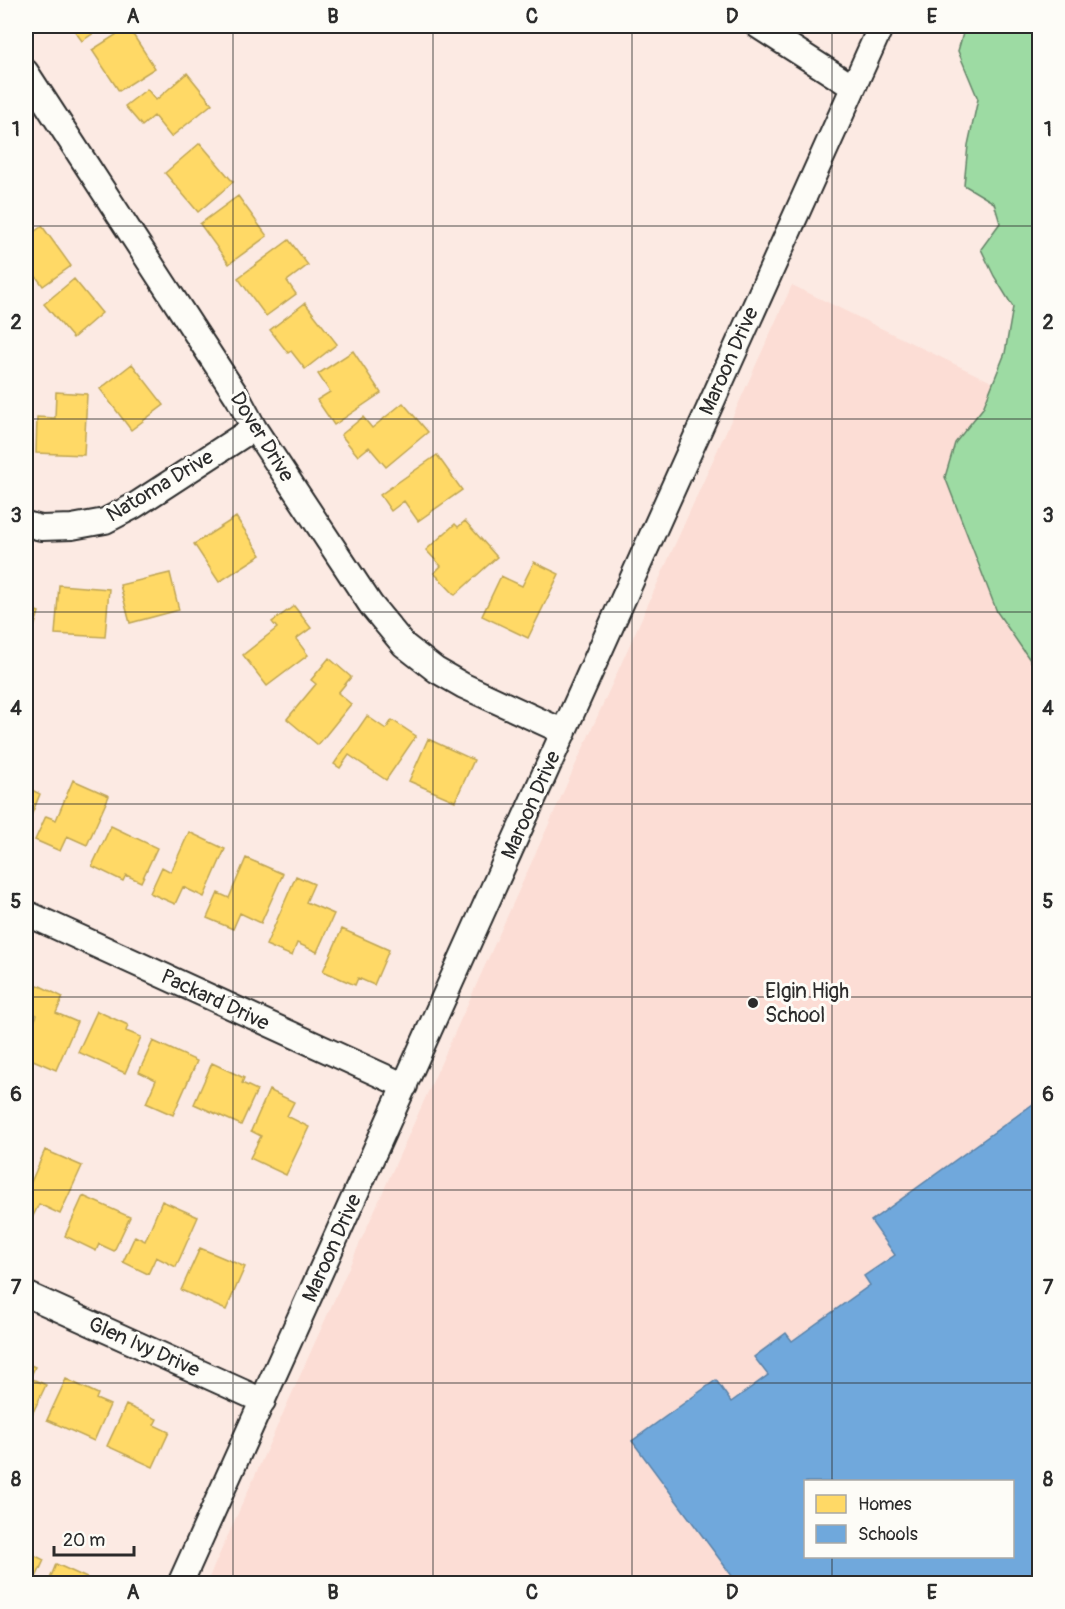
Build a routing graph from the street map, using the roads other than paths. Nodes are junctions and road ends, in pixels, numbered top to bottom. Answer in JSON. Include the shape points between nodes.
{"nodes":[{"id":1,"x":759,"y":26,"type":"edge"},
{"id":2,"x":881,"y":26,"type":"edge"},
{"id":3,"x":26,"y":72,"type":"edge"},
{"id":4,"x":853,"y":87,"type":"junction"},
{"id":5,"x":254,"y":428,"type":"junction"},
{"id":6,"x":26,"y":524,"type":"edge"},
{"id":7,"x":564,"y":732,"type":"junction"},
{"id":8,"x":26,"y":913,"type":"edge"},
{"id":9,"x":405,"y":1086,"type":"junction"},
{"id":10,"x":26,"y":1294,"type":"edge"},
{"id":11,"x":263,"y":1401,"type":"junction"},
{"id":12,"x":180,"y":1584,"type":"edge"}],
"edges":[{"from":1,"to":4,"type":"street"},
{"from":2,"to":4,"type":"street","name":"Maroon Drive"},
{"from":3,"to":5,"type":"street","name":"Dover Drive"},
{"from":4,"to":7,"type":"street","name":"Maroon Drive"},
{"from":5,"to":6,"type":"street","name":"Natoma Drive","via":[[105,522],[41,528]]},
{"from":5,"to":7,"type":"street","name":"Dover Drive","via":[[371,605],[404,645],[464,686]]},
{"from":7,"to":9,"type":"street","name":"Maroon Drive"},
{"from":8,"to":9,"type":"street","name":"Packard Drive"},
{"from":9,"to":11,"type":"street","name":"Maroon Drive"},
{"from":10,"to":11,"type":"street","name":"Glen Ivy Drive"},
{"from":11,"to":12,"type":"street","name":"Maroon Drive"}]}
